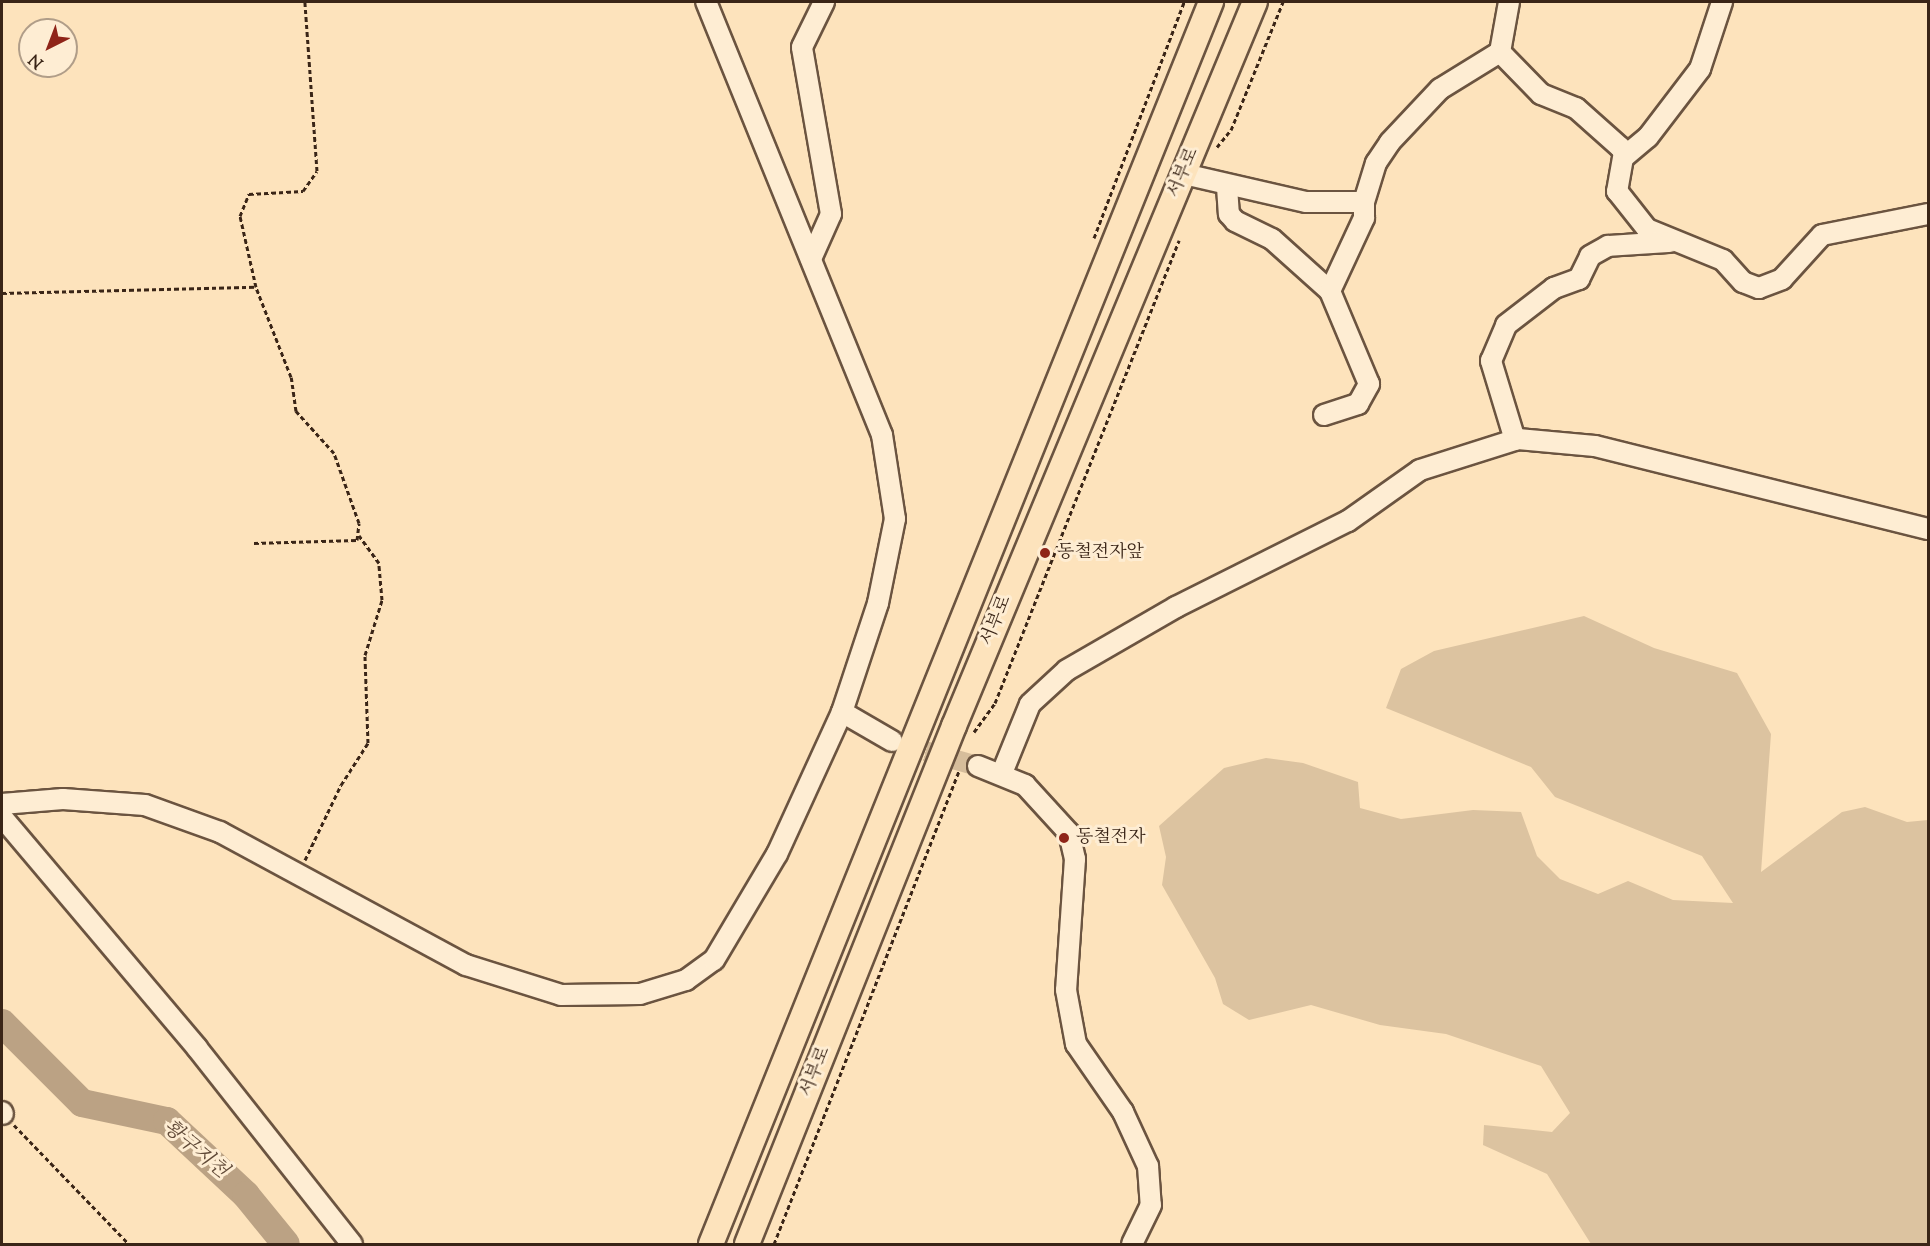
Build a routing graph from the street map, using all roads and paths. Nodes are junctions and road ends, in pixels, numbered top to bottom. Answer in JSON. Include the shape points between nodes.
{"nodes":[{"id":1,"x":305,"y":2,"type":"edge"},
{"id":2,"x":708,"y":2,"type":"edge"},
{"id":3,"x":824,"y":2,"type":"edge"},
{"id":4,"x":1211,"y":2,"type":"edge"},
{"id":5,"x":1255,"y":2,"type":"edge"},
{"id":6,"x":1283,"y":2,"type":"edge"},
{"id":7,"x":1509,"y":2,"type":"edge"},
{"id":8,"x":1722,"y":2,"type":"edge"},
{"id":9,"x":1500,"y":52,"type":"junction"},
{"id":10,"x":1624,"y":157,"type":"junction"},
{"id":11,"x":1191,"y":178,"type":"junction"},
{"id":12,"x":1227,"y":187,"type":"junction"},
{"id":13,"x":1364,"y":202,"type":"junction"},
{"id":14,"x":1929,"y":214,"type":"edge"},
{"id":15,"x":1179,"y":235,"type":"dead end"},
{"id":16,"x":1679,"y":242,"type":"junction"},
{"id":17,"x":811,"y":259,"type":"junction"},
{"id":18,"x":256,"y":287,"type":"junction"},
{"id":19,"x":1330,"y":291,"type":"junction"},
{"id":20,"x":2,"y":293,"type":"edge"},
{"id":21,"x":1324,"y":415,"type":"dead end"},
{"id":22,"x":1515,"y":440,"type":"junction"},
{"id":23,"x":1929,"y":530,"type":"edge"},
{"id":24,"x":358,"y":534,"type":"junction"},
{"id":25,"x":254,"y":543,"type":"dead end"},
{"id":26,"x":842,"y":712,"type":"junction"},
{"id":27,"x":892,"y":741,"type":"tunnel mouth"},
{"id":28,"x":971,"y":741,"type":"dead end"},
{"id":29,"x":970,"y":765,"type":"joint"},
{"id":30,"x":1002,"y":773,"type":"junction"},
{"id":31,"x":2,"y":804,"type":"edge"},
{"id":32,"x":2,"y":817,"type":"edge"},
{"id":33,"x":298,"y":874,"type":"junction"},
{"id":34,"x":2,"y":1113,"type":"edge"},
{"id":35,"x":129,"y":1245,"type":"edge"},
{"id":36,"x":352,"y":1245,"type":"edge"},
{"id":37,"x":711,"y":1245,"type":"edge"},
{"id":38,"x":747,"y":1245,"type":"edge"},
{"id":39,"x":774,"y":1245,"type":"edge"},
{"id":40,"x":1132,"y":1245,"type":"edge"}],
"edges":[{"from":1,"to":18,"type":"path","via":[[317,171],[303,191],[249,194],[240,216]]},
{"from":2,"to":17,"type":"street"},
{"from":3,"to":17,"type":"street","via":[[802,47],[831,214]]},
{"from":4,"to":37,"type":"main road","name":"서부로"},
{"from":5,"to":11,"type":"main road","name":"서부로"},
{"from":6,"to":11,"type":"path","via":[[1231,130]]},
{"from":7,"to":9,"type":"street"},
{"from":8,"to":10,"type":"street","via":[[1700,69],[1648,137]]},
{"from":9,"to":10,"type":"street","via":[[1540,94],[1576,108],[1620,147]]},
{"from":9,"to":13,"type":"street","via":[[1440,89],[1390,142],[1376,163]]},
{"from":10,"to":16,"type":"street","via":[[1617,191],[1647,228]]},
{"from":11,"to":12,"type":"street"},
{"from":11,"to":38,"type":"main road","name":"서부로"},
{"from":12,"to":13,"type":"street","via":[[1306,202]]},
{"from":12,"to":19,"type":"street","via":[[1229,214],[1235,221],[1272,239]]},
{"from":13,"to":19,"type":"street","via":[[1364,218]]},
{"from":14,"to":16,"type":"street","via":[[1822,235],[1782,279],[1760,288],[1743,282],[1723,260]]},
{"from":15,"to":28,"type":"path","via":[[1177,254],[995,703]]},
{"from":16,"to":22,"type":"street","via":[[1608,246],[1590,256],[1579,279],[1554,288],[1506,325],[1491,361]]},
{"from":17,"to":26,"type":"street","via":[[882,435],[895,519],[878,603]]},
{"from":18,"to":20,"type":"path"},
{"from":18,"to":24,"type":"path","via":[[291,377],[296,411],[334,453],[359,523]]},
{"from":19,"to":21,"type":"street","via":[[1370,384],[1358,404]]},
{"from":22,"to":23,"type":"street","via":[[1596,446]]},
{"from":22,"to":30,"type":"street","via":[[1420,470],[1348,521],[1176,607],[1067,670],[1030,704]]},
{"from":24,"to":25,"type":"path","via":[[357,540]]},
{"from":24,"to":33,"type":"path","via":[[379,563],[382,600],[365,655],[368,743],[340,785]]},
{"from":26,"to":27,"type":"street"},
{"from":26,"to":33,"type":"street","via":[[777,854],[714,960],[686,980],[640,994],[561,995],[466,965]]},
{"from":29,"to":30,"type":"street"},
{"from":29,"to":39,"type":"path"},
{"from":30,"to":40,"type":"street","via":[[1025,785],[1069,833],[1075,859],[1066,990],[1076,1044],[1123,1112],[1148,1166],[1151,1205]]},
{"from":31,"to":33,"type":"street","via":[[63,799],[145,805],[220,832]]},
{"from":32,"to":36,"type":"street","via":[[197,1048]]},
{"from":34,"to":35,"type":"path"}]}
